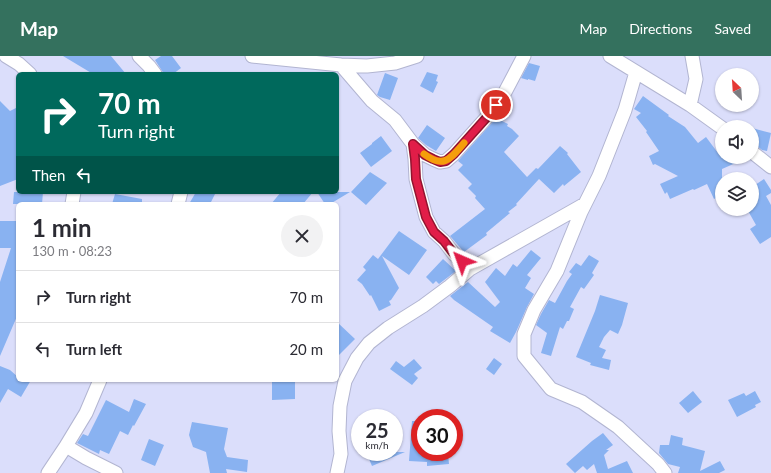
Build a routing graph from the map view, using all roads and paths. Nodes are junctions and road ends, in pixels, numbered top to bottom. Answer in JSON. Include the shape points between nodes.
{"nodes":[{"id":1,"x":6,"y":56,"type":"edge"},
{"id":2,"x":139,"y":56,"type":"edge"},
{"id":3,"x":252,"y":56,"type":"edge"},
{"id":4,"x":417,"y":56,"type":"edge"},
{"id":5,"x":524,"y":56,"type":"edge"},
{"id":6,"x":610,"y":56,"type":"edge"},
{"id":7,"x":692,"y":56,"type":"edge"},
{"id":8,"x":341,"y":65,"type":"junction"},
{"id":9,"x":27,"y":72,"type":"edge"},
{"id":10,"x":154,"y":72,"type":"edge"},
{"id":11,"x":636,"y":72,"type":"junction"},
{"id":12,"x":690,"y":105,"type":"junction"},
{"id":13,"x":715,"y":123,"type":"edge"},
{"id":14,"x":413,"y":144,"type":"junction"},
{"id":15,"x":759,"y":158,"type":"edge"},
{"id":16,"x":771,"y":167,"type":"edge"},
{"id":17,"x":585,"y":204,"type":"junction"},
{"id":18,"x":470,"y":269,"type":"junction"},
{"id":19,"x":99,"y":382,"type":"edge"},
{"id":20,"x":66,"y":446,"type":"junction"},
{"id":21,"x":48,"y":473,"type":"edge"},
{"id":22,"x":116,"y":473,"type":"edge"},
{"id":23,"x":337,"y":473,"type":"edge"},
{"id":24,"x":665,"y":473,"type":"edge"}],
"edges":[{"from":1,"to":9,"type":"street"},
{"from":2,"to":10,"type":"street"},
{"from":3,"to":8,"type":"street"},
{"from":4,"to":8,"type":"street","via":[[395,63]]},
{"from":5,"to":14,"type":"street","via":[[504,94],[488,116],[446,161],[440,162],[425,155]]},
{"from":6,"to":11,"type":"street"},
{"from":7,"to":12,"type":"street","via":[[696,78]]},
{"from":8,"to":14,"type":"street","via":[[372,101],[395,120]]},
{"from":11,"to":12,"type":"street"},
{"from":11,"to":17,"type":"street","via":[[625,110]]},
{"from":12,"to":13,"type":"street"},
{"from":14,"to":18,"type":"street","via":[[416,179],[426,217],[434,232]]},
{"from":15,"to":16,"type":"street"},
{"from":17,"to":18,"type":"street"},
{"from":17,"to":24,"type":"street","via":[[557,271],[534,310],[524,334],[524,356],[551,389],[582,402],[618,427]]},
{"from":18,"to":23,"type":"street","via":[[423,306],[388,328],[369,343],[357,358],[345,381],[340,406],[341,454]]},
{"from":19,"to":20,"type":"street","via":[[86,413]]},
{"from":20,"to":21,"type":"street"},
{"from":20,"to":22,"type":"street"}]}
